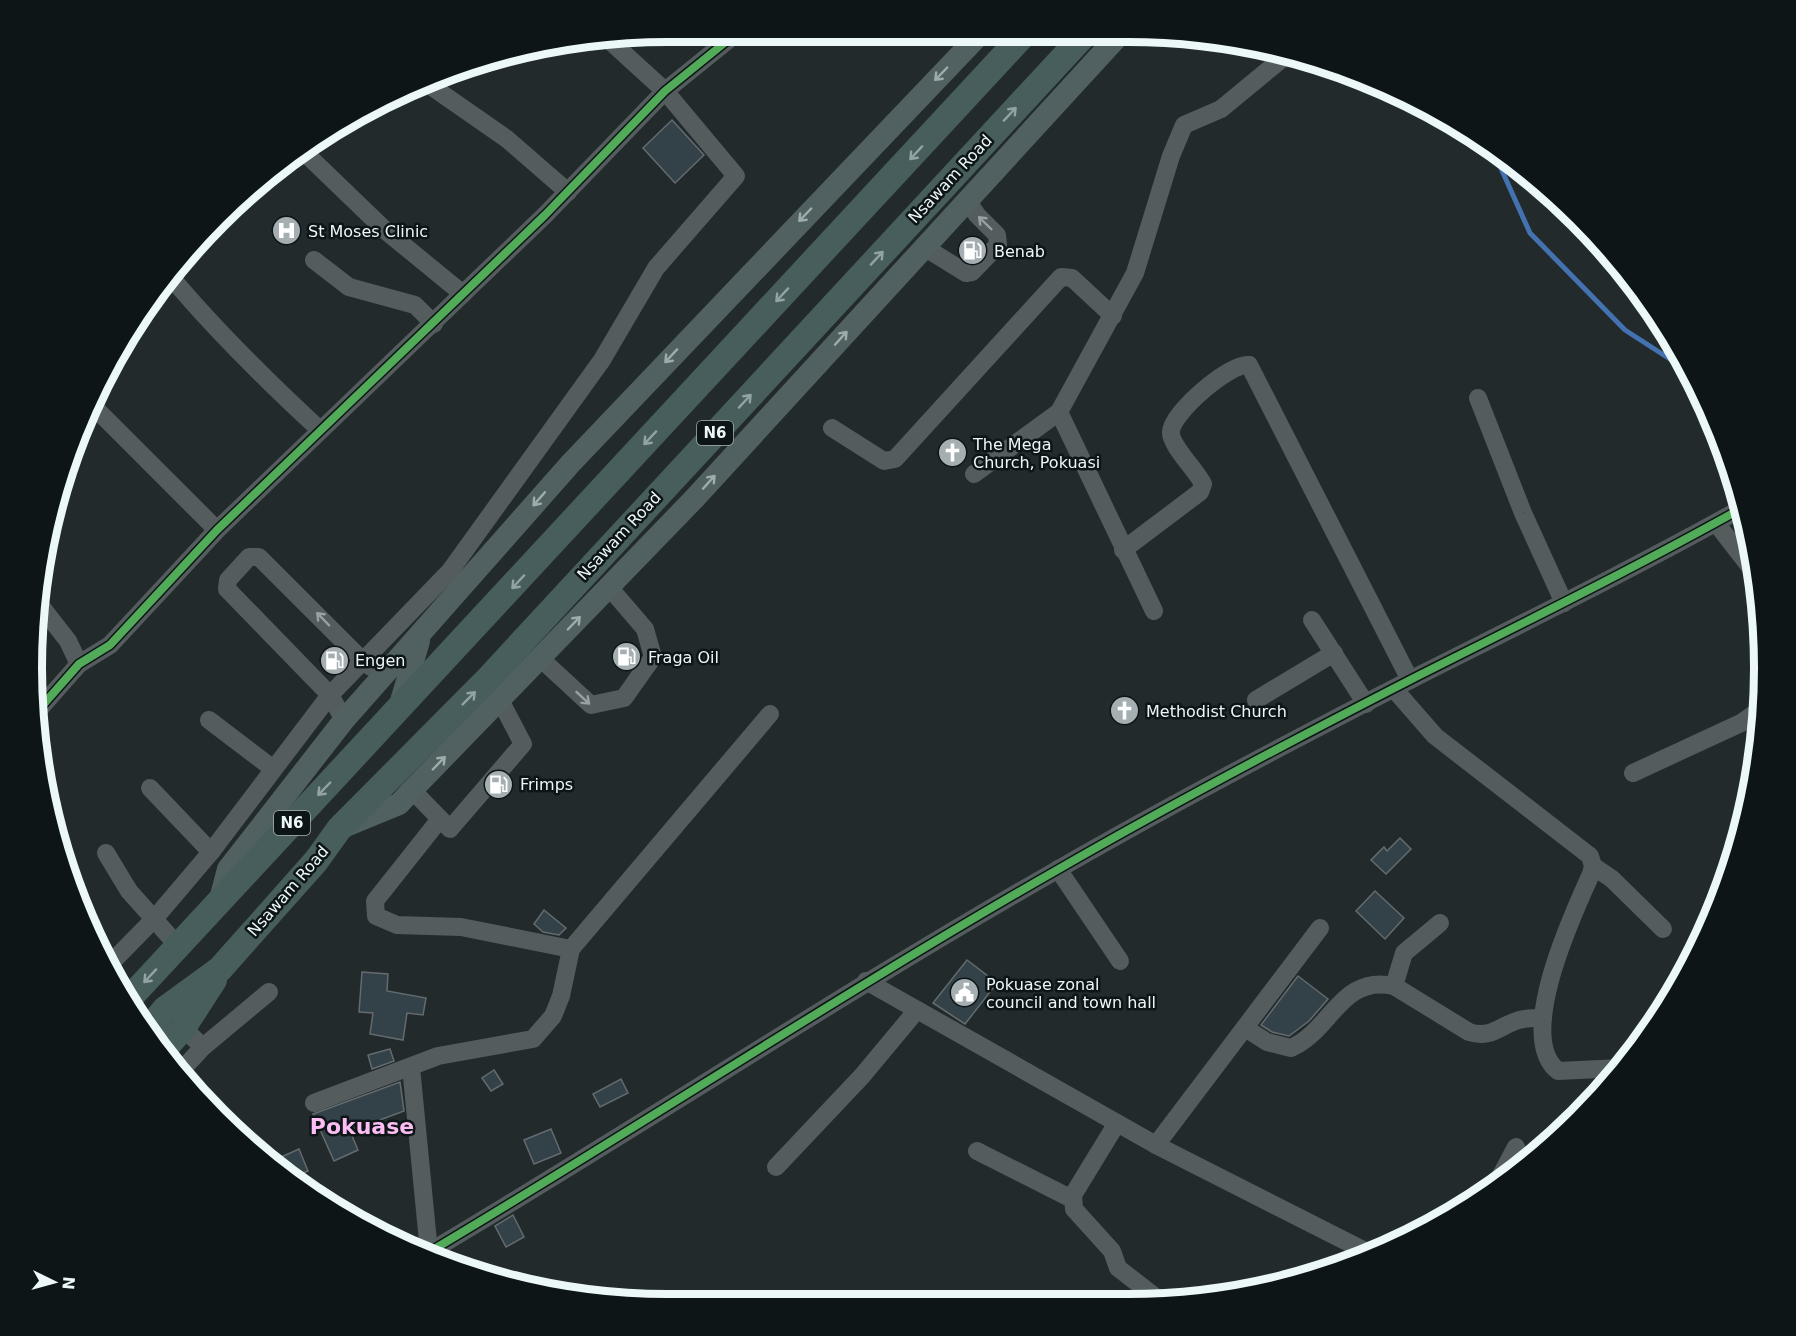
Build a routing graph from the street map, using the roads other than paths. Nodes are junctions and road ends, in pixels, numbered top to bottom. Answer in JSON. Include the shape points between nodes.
{"nodes":[{"id":1,"x":726,"y":42,"type":"edge"},
{"id":2,"x":972,"y":42,"type":"edge"},
{"id":3,"x":1017,"y":42,"type":"edge"},
{"id":4,"x":1078,"y":42,"type":"edge"},
{"id":5,"x":1113,"y":42,"type":"edge"},
{"id":6,"x":614,"y":44,"type":"edge"},
{"id":7,"x":1279,"y":60,"type":"edge"},
{"id":8,"x":434,"y":88,"type":"edge"},
{"id":9,"x":665,"y":91,"type":"junction"},
{"id":10,"x":308,"y":156,"type":"edge"},
{"id":11,"x":568,"y":192,"type":"junction"},
{"id":12,"x":967,"y":200,"type":"junction"},
{"id":13,"x":924,"y":247,"type":"junction"},
{"id":14,"x":314,"y":260,"type":"dead end"},
{"id":15,"x":175,"y":282,"type":"edge"},
{"id":16,"x":463,"y":294,"type":"junction"},
{"id":17,"x":1113,"y":316,"type":"junction"},
{"id":18,"x":434,"y":324,"type":"junction"},
{"id":19,"x":1478,"y":398,"type":"dead end"},
{"id":20,"x":98,"y":411,"type":"edge"},
{"id":21,"x":1059,"y":412,"type":"junction"},
{"id":22,"x":832,"y":428,"type":"dead end"},
{"id":23,"x":320,"y":430,"type":"junction"},
{"id":24,"x":974,"y":474,"type":"dead end"},
{"id":25,"x":1734,"y":512,"type":"edge"},
{"id":26,"x":1716,"y":523,"type":"junction"},
{"id":27,"x":217,"y":530,"type":"junction"},
{"id":28,"x":1123,"y":550,"type":"junction"},
{"id":29,"x":1744,"y":560,"type":"edge"},
{"id":30,"x":609,"y":587,"type":"junction"},
{"id":31,"x":1564,"y":603,"type":"junction"},
{"id":32,"x":45,"y":611,"type":"edge"},
{"id":33,"x":1154,"y":611,"type":"dead end"},
{"id":34,"x":1312,"y":620,"type":"dead end"},
{"id":35,"x":421,"y":633,"type":"junction"},
{"id":36,"x":1334,"y":653,"type":"junction"},
{"id":37,"x":540,"y":658,"type":"junction"},
{"id":38,"x":363,"y":661,"type":"junction"},
{"id":39,"x":79,"y":664,"type":"junction"},
{"id":40,"x":385,"y":675,"type":"junction"},
{"id":41,"x":1410,"y":680,"type":"junction"},
{"id":42,"x":1394,"y":689,"type":"junction"},
{"id":43,"x":330,"y":695,"type":"junction"},
{"id":44,"x":500,"y":700,"type":"junction"},
{"id":45,"x":1256,"y":700,"type":"dead end"},
{"id":46,"x":1366,"y":704,"type":"junction"},
{"id":47,"x":43,"y":705,"type":"edge"},
{"id":48,"x":399,"y":708,"type":"junction"},
{"id":49,"x":770,"y":714,"type":"dead end"},
{"id":50,"x":1752,"y":715,"type":"edge"},
{"id":51,"x":209,"y":720,"type":"dead end"},
{"id":52,"x":344,"y":720,"type":"junction"},
{"id":53,"x":272,"y":768,"type":"junction"},
{"id":54,"x":1633,"y":773,"type":"dead end"},
{"id":55,"x":150,"y":788,"type":"dead end"},
{"id":56,"x":412,"y":790,"type":"junction"},
{"id":57,"x":440,"y":819,"type":"junction"},
{"id":58,"x":339,"y":829,"type":"junction"},
{"id":59,"x":212,"y":852,"type":"junction"},
{"id":60,"x":106,"y":853,"type":"dead end"},
{"id":61,"x":1593,"y":866,"type":"junction"},
{"id":62,"x":1058,"y":868,"type":"junction"},
{"id":63,"x":220,"y":900,"type":"junction"},
{"id":64,"x":155,"y":918,"type":"junction"},
{"id":65,"x":1440,"y":923,"type":"dead end"},
{"id":66,"x":1320,"y":928,"type":"dead end"},
{"id":67,"x":1664,"y":929,"type":"dead end"},
{"id":68,"x":178,"y":946,"type":"junction"},
{"id":69,"x":571,"y":949,"type":"junction"},
{"id":70,"x":115,"y":959,"type":"edge"},
{"id":71,"x":1120,"y":961,"type":"dead end"},
{"id":72,"x":220,"y":969,"type":"junction"},
{"id":73,"x":866,"y":981,"type":"junction"},
{"id":74,"x":1394,"y":986,"type":"junction"},
{"id":75,"x":269,"y":992,"type":"dead end"},
{"id":76,"x":134,"y":994,"type":"edge"},
{"id":77,"x":917,"y":1011,"type":"junction"},
{"id":78,"x":1543,"y":1018,"type":"junction"},
{"id":79,"x":153,"y":1023,"type":"edge"},
{"id":80,"x":183,"y":1028,"type":"junction"},
{"id":81,"x":1245,"y":1028,"type":"junction"},
{"id":82,"x":168,"y":1045,"type":"edge"},
{"id":83,"x":202,"y":1047,"type":"junction"},
{"id":84,"x":185,"y":1066,"type":"edge"},
{"id":85,"x":411,"y":1067,"type":"junction"},
{"id":86,"x":1609,"y":1069,"type":"edge"},
{"id":87,"x":314,"y":1103,"type":"dead end"},
{"id":88,"x":1117,"y":1123,"type":"junction"},
{"id":89,"x":1156,"y":1145,"type":"junction"},
{"id":90,"x":1516,"y":1147,"type":"dead end"},
{"id":91,"x":977,"y":1151,"type":"dead end"},
{"id":92,"x":776,"y":1167,"type":"dead end"},
{"id":93,"x":1506,"y":1167,"type":"edge"},
{"id":94,"x":1072,"y":1199,"type":"junction"},
{"id":95,"x":426,"y":1245,"type":"edge"},
{"id":96,"x":435,"y":1249,"type":"edge"},
{"id":97,"x":1361,"y":1249,"type":"edge"},
{"id":98,"x":1151,"y":1293,"type":"edge"}],
"edges":[{"from":1,"to":9,"type":"street"},
{"from":2,"to":35,"type":"main road","one_way":true,"via":[[571,463]]},
{"from":3,"to":48,"type":"highway","number":"N6","one_way":true},
{"from":58,"to":4,"type":"highway","name":"Nsawam Road","number":"N6","one_way":true,"via":[[486,681]]},
{"from":5,"to":12,"type":"main road"},
{"from":6,"to":9,"type":"street"},
{"from":7,"to":17,"type":"street","via":[[1221,109],[1184,125],[1135,273]]},
{"from":8,"to":11,"type":"street","via":[[507,139]]},
{"from":9,"to":11,"type":"street"},
{"from":9,"to":38,"type":"street","via":[[736,176],[656,268],[602,360],[450,571]]},
{"from":10,"to":16,"type":"street","via":[[386,231]]},
{"from":11,"to":16,"type":"street"},
{"from":12,"to":13,"type":"main road"},
{"from":13,"to":12,"type":"street","one_way":true,"via":[[966,273],[972,272],[998,245],[997,235]]},
{"from":30,"to":13,"type":"main road","one_way":true},
{"from":14,"to":18,"type":"street","via":[[349,287],[415,305]]},
{"from":15,"to":23,"type":"street","via":[[258,373]]},
{"from":16,"to":18,"type":"street"},
{"from":17,"to":21,"type":"street"},
{"from":17,"to":22,"type":"street","via":[[1072,278],[1060,277],[896,459],[884,461]]},
{"from":18,"to":23,"type":"street"},
{"from":19,"to":31,"type":"street"},
{"from":20,"to":27,"type":"street"},
{"from":21,"to":24,"type":"street"},
{"from":21,"to":28,"type":"street"},
{"from":23,"to":27,"type":"street"},
{"from":25,"to":26,"type":"street"},
{"from":26,"to":29,"type":"street"},
{"from":26,"to":31,"type":"street"},
{"from":27,"to":39,"type":"street","via":[[110,645]]},
{"from":28,"to":33,"type":"street"},
{"from":28,"to":41,"type":"street","via":[[1200,492],[1203,484],[1173,440],[1171,429],[1182,410],[1217,379],[1240,364],[1249,365]]},
{"from":37,"to":30,"type":"main road","one_way":true},
{"from":37,"to":30,"type":"street","one_way":true,"via":[[591,705],[624,698],[653,657],[645,629]]},
{"from":31,"to":41,"type":"street"},
{"from":32,"to":39,"type":"street","via":[[68,641]]},
{"from":34,"to":36,"type":"street"},
{"from":35,"to":40,"type":"main road"},
{"from":35,"to":48,"type":"main road"},
{"from":36,"to":45,"type":"street"},
{"from":36,"to":46,"type":"street"},
{"from":37,"to":44,"type":"main road"},
{"from":38,"to":40,"type":"street"},
{"from":38,"to":43,"type":"street"},
{"from":38,"to":43,"type":"street","one_way":true,"via":[[259,557],[249,557],[228,580],[227,589]]},
{"from":39,"to":47,"type":"street"},
{"from":40,"to":52,"type":"main road"},
{"from":41,"to":42,"type":"street"},
{"from":42,"to":46,"type":"street"},
{"from":42,"to":61,"type":"street","via":[[1435,736],[1581,847]]},
{"from":43,"to":52,"type":"street"},
{"from":43,"to":53,"type":"street"},
{"from":56,"to":44,"type":"main road","one_way":true},
{"from":44,"to":57,"type":"street","via":[[523,744],[450,829]]},
{"from":46,"to":62,"type":"street"},
{"from":48,"to":63,"type":"highway","number":"N6","one_way":true},
{"from":49,"to":69,"type":"street"},
{"from":50,"to":54,"type":"street"},
{"from":51,"to":53,"type":"street"},
{"from":52,"to":63,"type":"main road","via":[[228,869]]},
{"from":53,"to":59,"type":"street"},
{"from":55,"to":59,"type":"street"},
{"from":56,"to":57,"type":"street"},
{"from":56,"to":58,"type":"main road","via":[[399,804]]},
{"from":57,"to":69,"type":"street","via":[[375,901],[376,916],[397,925],[461,927]]},
{"from":58,"to":72,"type":"highway","name":"Nsawam Road","number":"N6","via":[[316,861]]},
{"from":59,"to":64,"type":"street"},
{"from":60,"to":64,"type":"street","via":[[129,891]]},
{"from":61,"to":67,"type":"street"},
{"from":61,"to":78,"type":"street","via":[[1554,964]]},
{"from":62,"to":71,"type":"street"},
{"from":62,"to":73,"type":"street"},
{"from":63,"to":68,"type":"highway","number":"N6"},
{"from":64,"to":68,"type":"street"},
{"from":64,"to":70,"type":"street"},
{"from":65,"to":74,"type":"street","via":[[1404,953]]},
{"from":66,"to":81,"type":"street"},
{"from":68,"to":76,"type":"highway","number":"N6","one_way":true},
{"from":69,"to":85,"type":"street","via":[[561,996],[545,1028],[533,1039],[438,1056]]},
{"from":72,"to":79,"type":"highway","name":"Nsawam Road","number":"N6","via":[[165,1009]]},
{"from":72,"to":80,"type":"highway"},
{"from":73,"to":77,"type":"street"},
{"from":73,"to":96,"type":"street"},
{"from":74,"to":78,"type":"street","via":[[1480,1035],[1491,1034],[1521,1019]]},
{"from":74,"to":81,"type":"street","via":[[1381,983],[1352,993],[1291,1048],[1267,1042]]},
{"from":75,"to":83,"type":"street"},
{"from":77,"to":88,"type":"street"},
{"from":77,"to":92,"type":"street"},
{"from":78,"to":86,"type":"street","via":[[1547,1057],[1558,1071]]},
{"from":80,"to":82,"type":"highway"},
{"from":80,"to":83,"type":"street"},
{"from":81,"to":89,"type":"street"},
{"from":83,"to":84,"type":"street"},
{"from":85,"to":87,"type":"street"},
{"from":85,"to":95,"type":"street"},
{"from":88,"to":89,"type":"street"},
{"from":88,"to":94,"type":"street"},
{"from":89,"to":97,"type":"street"},
{"from":90,"to":93,"type":"street"},
{"from":91,"to":94,"type":"street"},
{"from":94,"to":98,"type":"street","via":[[1074,1209],[1112,1251],[1118,1268]]}]}
